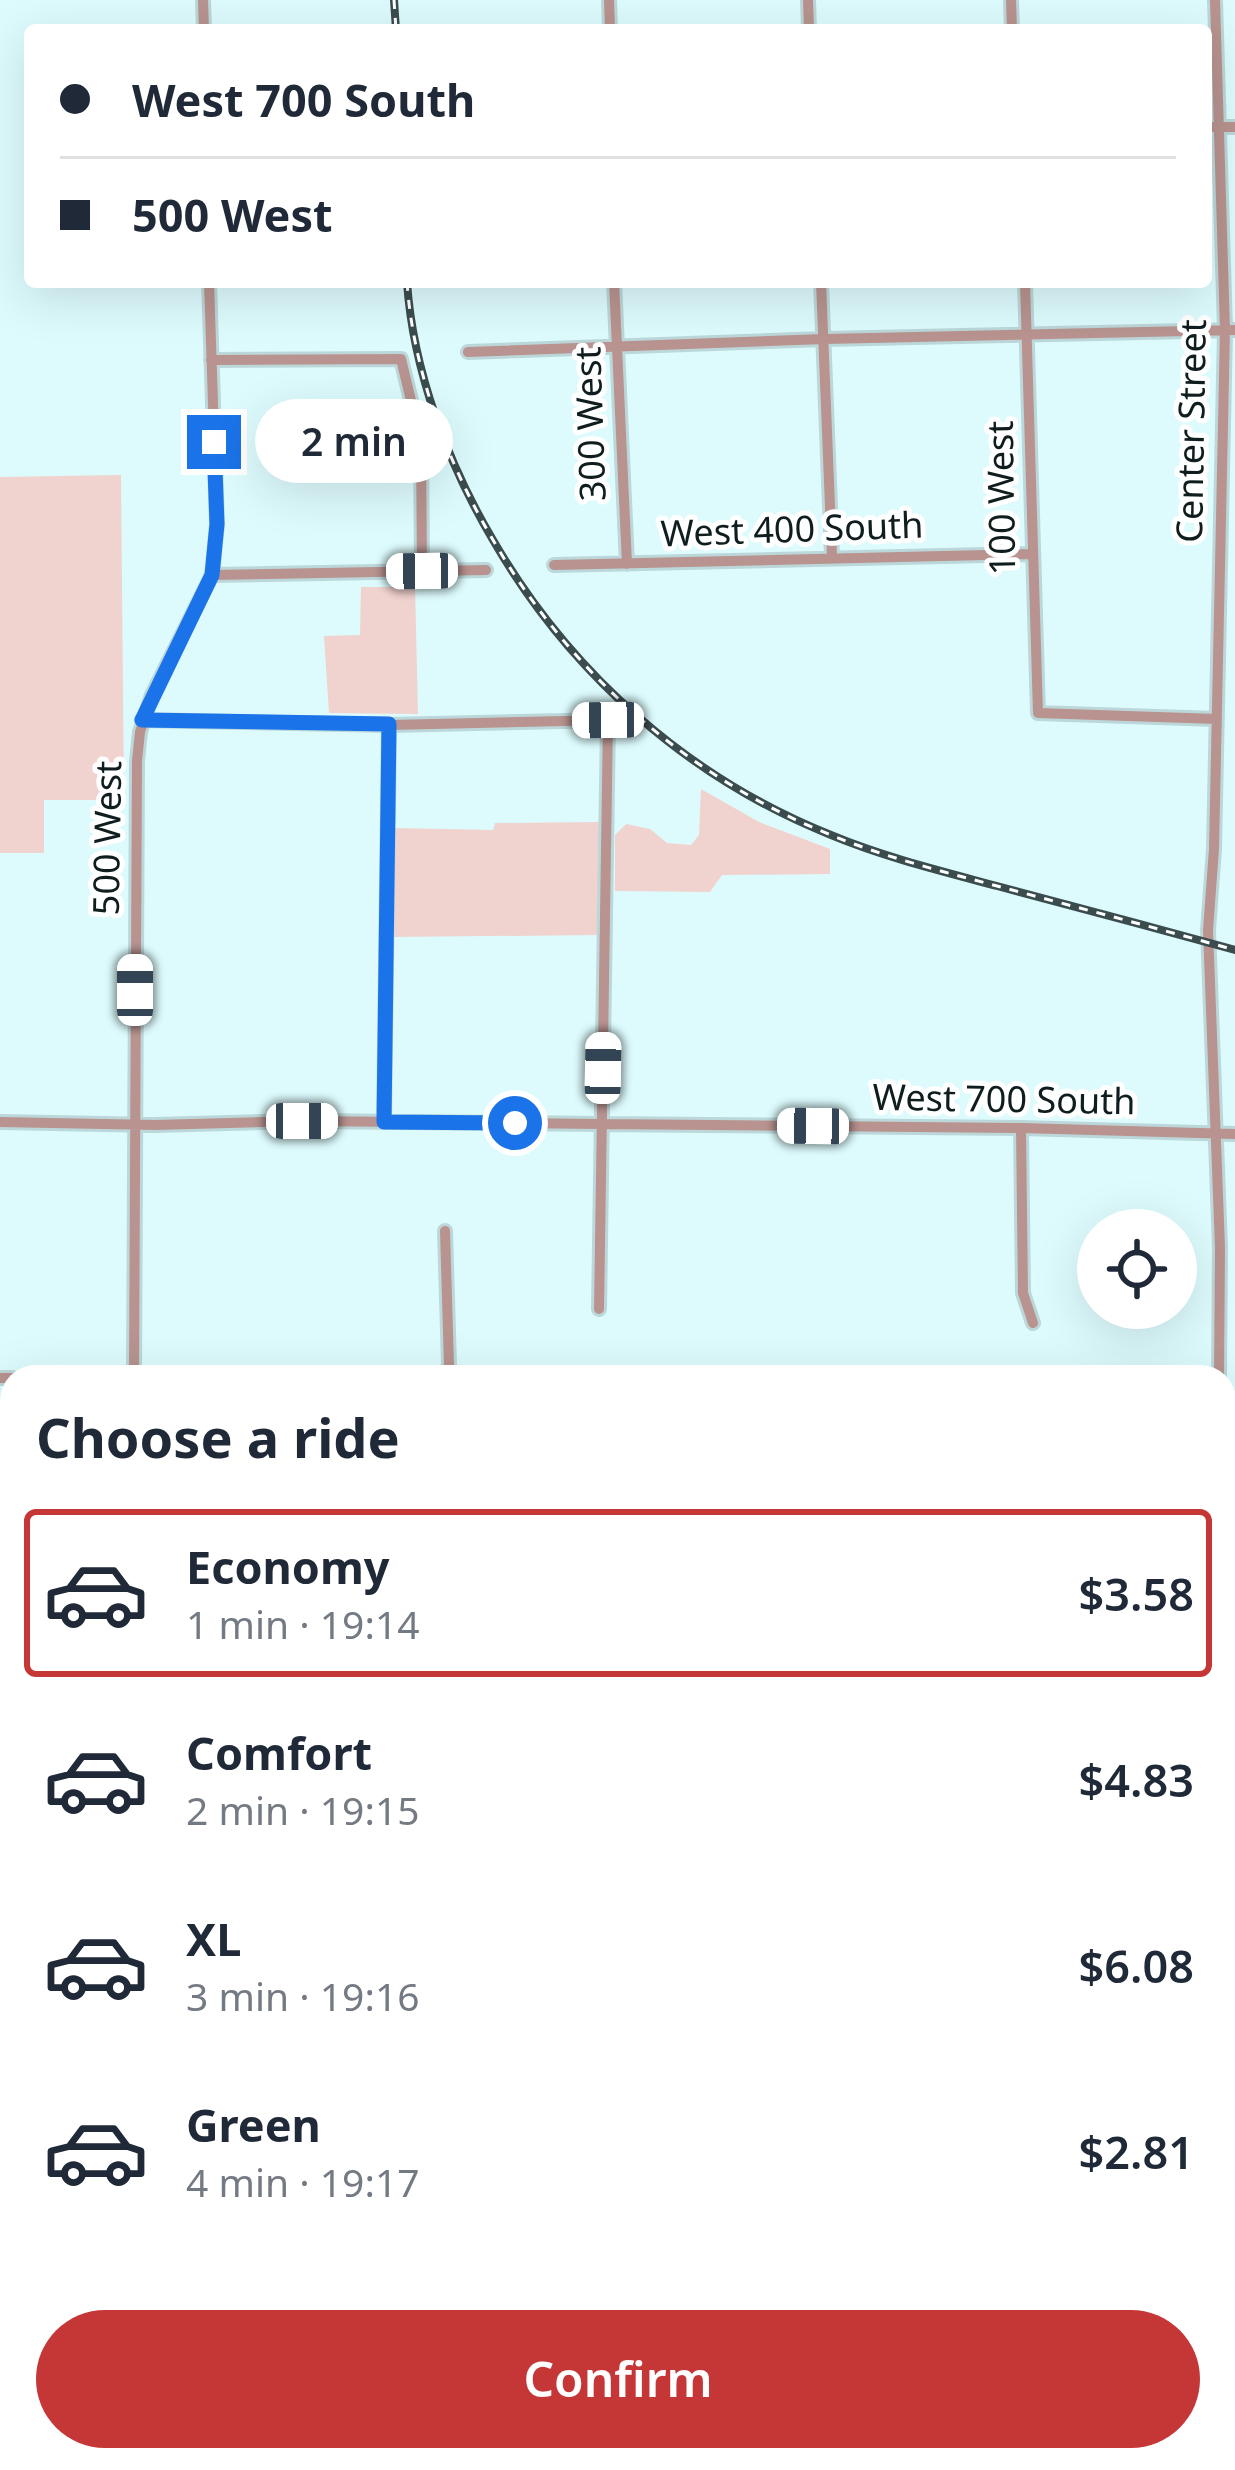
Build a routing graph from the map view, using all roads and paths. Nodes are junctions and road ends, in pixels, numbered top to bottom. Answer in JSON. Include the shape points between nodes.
{"nodes":[{"id":1,"x":1215,"y":0,"type":"edge"},
{"id":2,"x":1212,"y":127,"type":"edge"},
{"id":3,"x":1235,"y":127,"type":"edge"},
{"id":4,"x":209,"y":288,"type":"edge"},
{"id":5,"x":614,"y":288,"type":"edge"},
{"id":6,"x":821,"y":288,"type":"edge"},
{"id":7,"x":1024,"y":288,"type":"edge"},
{"id":8,"x":1230,"y":330,"type":"edge"},
{"id":9,"x":1028,"y":335,"type":"junction"},
{"id":10,"x":825,"y":339,"type":"junction"},
{"id":11,"x":617,"y":347,"type":"junction"},
{"id":12,"x":468,"y":352,"type":"dead end"},
{"id":13,"x":211,"y":360,"type":"junction"},
{"id":14,"x":1031,"y":554,"type":"junction"},
{"id":15,"x":832,"y":556,"type":"junction"},
{"id":16,"x":627,"y":564,"type":"junction"},
{"id":17,"x":554,"y":565,"type":"dead end"},
{"id":18,"x":486,"y":570,"type":"dead end"},
{"id":19,"x":422,"y":571,"type":"junction"},
{"id":20,"x":212,"y":575,"type":"junction"},
{"id":21,"x":1217,"y":719,"type":"junction"},
{"id":22,"x":142,"y":720,"type":"junction"},
{"id":23,"x":389,"y":724,"type":"junction"},
{"id":24,"x":0,"y":1122,"type":"edge"},
{"id":25,"x":384,"y":1122,"type":"junction"},
{"id":26,"x":134,"y":1124,"type":"junction"},
{"id":27,"x":602,"y":1124,"type":"junction"},
{"id":28,"x":1021,"y":1128,"type":"junction"},
{"id":29,"x":1215,"y":1134,"type":"junction"},
{"id":30,"x":1235,"y":1134,"type":"edge"},
{"id":31,"x":445,"y":1231,"type":"dead end"},
{"id":32,"x":1220,"y":1248,"type":"junction"},
{"id":33,"x":1235,"y":1248,"type":"edge"},
{"id":34,"x":599,"y":1309,"type":"dead end"},
{"id":35,"x":1034,"y":1323,"type":"dead end"},
{"id":36,"x":134,"y":1365,"type":"edge"},
{"id":37,"x":449,"y":1365,"type":"edge"},
{"id":38,"x":1219,"y":1365,"type":"edge"}],
"edges":[{"from":1,"to":2,"type":"street","name":"Center Street"},
{"from":2,"to":3,"type":"street"},
{"from":2,"to":8,"type":"street","name":"Center Street"},
{"from":4,"to":13,"type":"street","name":"500 West"},
{"from":5,"to":11,"type":"street","name":"300 West"},
{"from":6,"to":10,"type":"street"},
{"from":7,"to":9,"type":"street","name":"100 West"},
{"from":8,"to":9,"type":"street"},
{"from":8,"to":21,"type":"street","name":"Center Street"},
{"from":9,"to":10,"type":"street"},
{"from":9,"to":14,"type":"street","name":"100 West"},
{"from":10,"to":11,"type":"street"},
{"from":10,"to":15,"type":"street"},
{"from":11,"to":12,"type":"street"},
{"from":11,"to":16,"type":"street","name":"300 West"},
{"from":13,"to":19,"type":"street","via":[[401,358],[421,442]]},
{"from":13,"to":20,"type":"street","name":"500 West"},
{"from":14,"to":15,"type":"street","name":"West 400 South"},
{"from":14,"to":21,"type":"street","name":"100 West","via":[[1038,713]]},
{"from":15,"to":16,"type":"street","name":"West 400 South"},
{"from":16,"to":17,"type":"street","name":"West 400 South"},
{"from":18,"to":19,"type":"street"},
{"from":19,"to":20,"type":"street"},
{"from":20,"to":22,"type":"street","name":"500 West"},
{"from":21,"to":29,"type":"street","name":"Center Street"},
{"from":22,"to":23,"type":"street"},
{"from":22,"to":26,"type":"street","name":"500 West"},
{"from":23,"to":25,"type":"street"},
{"from":23,"to":27,"type":"street","via":[[608,720]]},
{"from":24,"to":26,"type":"street","name":"West 700 South"},
{"from":25,"to":26,"type":"street","name":"West 700 South"},
{"from":25,"to":27,"type":"street","name":"West 700 South"},
{"from":26,"to":36,"type":"street","name":"500 West"},
{"from":27,"to":28,"type":"street","name":"West 700 South"},
{"from":27,"to":34,"type":"street"},
{"from":28,"to":29,"type":"street","name":"West 700 South"},
{"from":28,"to":35,"type":"street","via":[[1023,1293]]},
{"from":29,"to":30,"type":"street","name":"West 700 South"},
{"from":29,"to":32,"type":"street"},
{"from":31,"to":37,"type":"street"},
{"from":32,"to":33,"type":"street"},
{"from":32,"to":38,"type":"street"}]}
